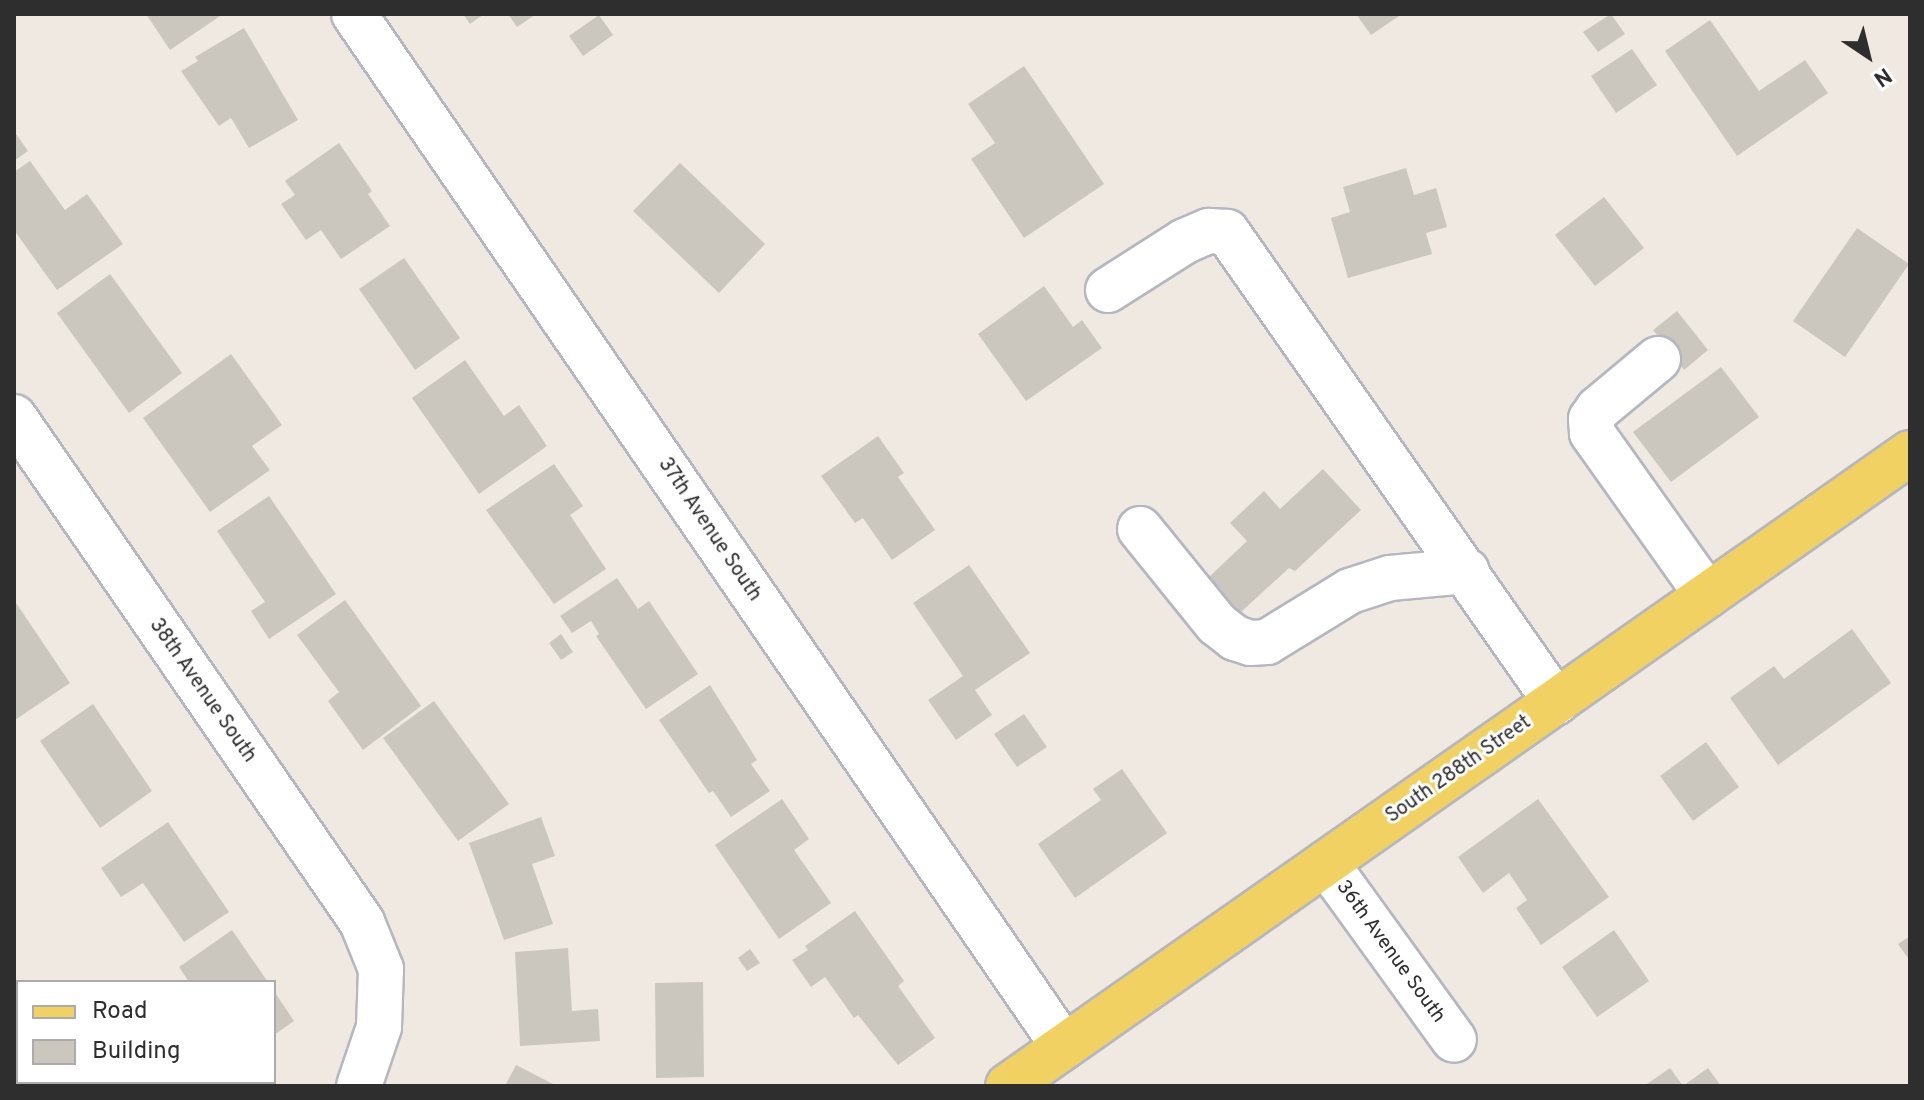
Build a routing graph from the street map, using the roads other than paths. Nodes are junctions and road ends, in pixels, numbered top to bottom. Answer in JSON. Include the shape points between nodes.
{"nodes":[{"id":1,"x":354,"y":14,"type":"edge"},
{"id":2,"x":1108,"y":290,"type":"dead end"},
{"id":3,"x":1658,"y":359,"type":"dead end"},
{"id":4,"x":14,"y":417,"type":"edge"},
{"id":5,"x":1910,"y":453,"type":"edge"},
{"id":6,"x":1140,"y":529,"type":"dead end"},
{"id":7,"x":1467,"y":571,"type":"junction"},
{"id":8,"x":1707,"y":595,"type":"junction"},
{"id":9,"x":1556,"y":702,"type":"junction"},
{"id":10,"x":1326,"y":863,"type":"junction"},
{"id":11,"x":1454,"y":1040,"type":"dead end"},
{"id":12,"x":1064,"y":1047,"type":"junction"},
{"id":13,"x":359,"y":1086,"type":"edge"},
{"id":14,"x":1008,"y":1086,"type":"edge"}],
"edges":[{"from":1,"to":12,"type":"street","name":"37th Avenue South"},
{"from":2,"to":7,"type":"street","via":[[1185,241],[1209,231],[1227,232]]},
{"from":3,"to":8,"type":"street","via":[[1598,409],[1591,419],[1592,433]]},
{"from":4,"to":13,"type":"street","name":"38th Avenue South","via":[[362,922],[381,969],[379,1027]]},
{"from":5,"to":8,"type":"main road","name":"South 288th Street"},
{"from":6,"to":7,"type":"street","via":[[1217,624],[1250,643],[1267,642],[1350,591],[1401,576]]},
{"from":7,"to":9,"type":"street"},
{"from":8,"to":9,"type":"main road","name":"South 288th Street"},
{"from":9,"to":10,"type":"main road","name":"South 288th Street"},
{"from":10,"to":11,"type":"street","name":"36th Avenue South"},
{"from":10,"to":12,"type":"main road","name":"South 288th Street"},
{"from":12,"to":14,"type":"main road","name":"South 288th Street"}]}
